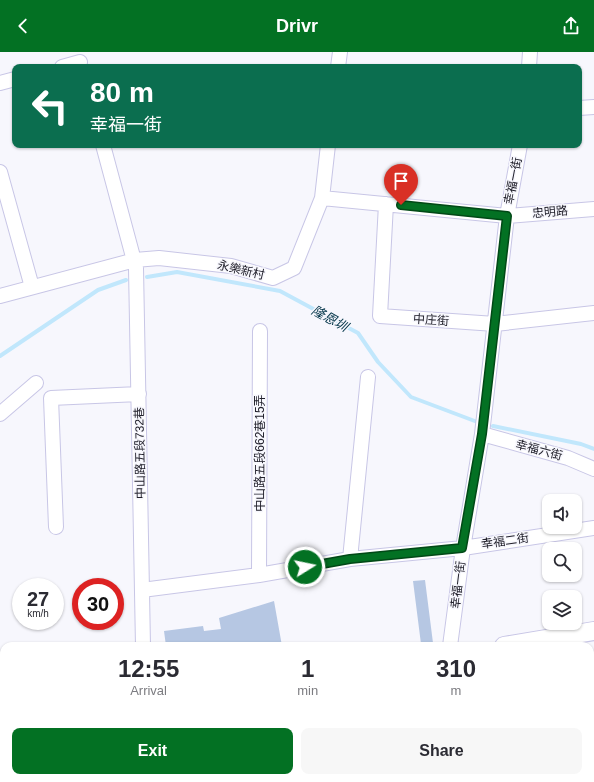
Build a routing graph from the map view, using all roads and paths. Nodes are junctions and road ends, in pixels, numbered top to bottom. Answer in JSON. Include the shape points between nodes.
{"nodes":[{"id":1,"x":340,"y":52,"type":"edge"},
{"id":2,"x":530,"y":52,"type":"edge"},
{"id":3,"x":80,"y":60,"type":"edge"},
{"id":4,"x":70,"y":64,"type":"edge"},
{"id":5,"x":338,"y":64,"type":"edge"},
{"id":6,"x":529,"y":64,"type":"edge"},
{"id":7,"x":12,"y":80,"type":"edge"},
{"id":8,"x":0,"y":83,"type":"edge"},
{"id":9,"x":594,"y":107,"type":"edge"},
{"id":10,"x":582,"y":108,"type":"edge"},
{"id":11,"x":104,"y":148,"type":"edge"},
{"id":12,"x":328,"y":148,"type":"edge"},
{"id":13,"x":519,"y":148,"type":"edge"},
{"id":14,"x":0,"y":172,"type":"edge"},
{"id":15,"x":322,"y":198,"type":"junction"},
{"id":16,"x":386,"y":204,"type":"junction"},
{"id":17,"x":594,"y":209,"type":"edge"},
{"id":18,"x":507,"y":216,"type":"junction"},
{"id":19,"x":135,"y":260,"type":"junction"},
{"id":20,"x":32,"y":287,"type":"junction"},
{"id":21,"x":0,"y":296,"type":"edge"},
{"id":22,"x":594,"y":313,"type":"edge"},
{"id":23,"x":495,"y":324,"type":"junction"},
{"id":24,"x":260,"y":331,"type":"dead end"},
{"id":25,"x":368,"y":377,"type":"dead end"},
{"id":26,"x":36,"y":383,"type":"dead end"},
{"id":27,"x":139,"y":394,"type":"junction"},
{"id":28,"x":0,"y":414,"type":"edge"},
{"id":29,"x":482,"y":434,"type":"junction"},
{"id":30,"x":594,"y":469,"type":"edge"},
{"id":31,"x":56,"y":528,"type":"dead end"},
{"id":32,"x":594,"y":528,"type":"edge"},
{"id":33,"x":462,"y":548,"type":"junction"},
{"id":34,"x":350,"y":559,"type":"junction"},
{"id":35,"x":259,"y":575,"type":"junction"},
{"id":36,"x":142,"y":590,"type":"junction"},
{"id":37,"x":594,"y":631,"type":"edge"},
{"id":38,"x":567,"y":640,"type":"edge"},
{"id":39,"x":143,"y":642,"type":"edge"},
{"id":40,"x":450,"y":642,"type":"edge"},
{"id":41,"x":546,"y":642,"type":"edge"}],
"edges":[{"from":1,"to":5,"type":"street"},
{"from":2,"to":6,"type":"street"},
{"from":3,"to":4,"type":"street"},
{"from":7,"to":8,"type":"street"},
{"from":9,"to":10,"type":"street"},
{"from":11,"to":19,"type":"street"},
{"from":12,"to":15,"type":"street","name":"永樂新村"},
{"from":13,"to":18,"type":"street","name":"幸福一街"},
{"from":14,"to":20,"type":"street"},
{"from":15,"to":16,"type":"street"},
{"from":15,"to":19,"type":"street","name":"永樂新村","via":[[294,268],[273,278],[231,266],[159,258]]},
{"from":16,"to":18,"type":"street"},
{"from":16,"to":23,"type":"street","name":"中庄街","via":[[380,316]]},
{"from":17,"to":18,"type":"street","name":"忠明路"},
{"from":18,"to":23,"type":"street","name":"幸福一街"},
{"from":19,"to":20,"type":"street","name":"永樂新村"},
{"from":19,"to":27,"type":"street","name":"中山路五段732巷"},
{"from":20,"to":21,"type":"street","name":"永樂新村"},
{"from":22,"to":23,"type":"street","name":"中庄街"},
{"from":23,"to":29,"type":"street","name":"幸福一街"},
{"from":24,"to":35,"type":"street","name":"中山路五段662巷15弄"},
{"from":25,"to":34,"type":"street"},
{"from":26,"to":28,"type":"street"},
{"from":27,"to":31,"type":"street","via":[[51,398]]},
{"from":27,"to":36,"type":"street","name":"中山路五段732巷"},
{"from":29,"to":30,"type":"street","name":"幸福六街","via":[[568,458]]},
{"from":29,"to":33,"type":"street","name":"幸福一街"},
{"from":32,"to":33,"type":"street","name":"幸福二街"},
{"from":33,"to":34,"type":"street"},
{"from":33,"to":40,"type":"street","name":"幸福一街"},
{"from":34,"to":35,"type":"street"},
{"from":35,"to":36,"type":"street"},
{"from":36,"to":39,"type":"street","name":"中山路五段732巷"},
{"from":37,"to":38,"type":"main road"},
{"from":38,"to":41,"type":"main road"}]}
